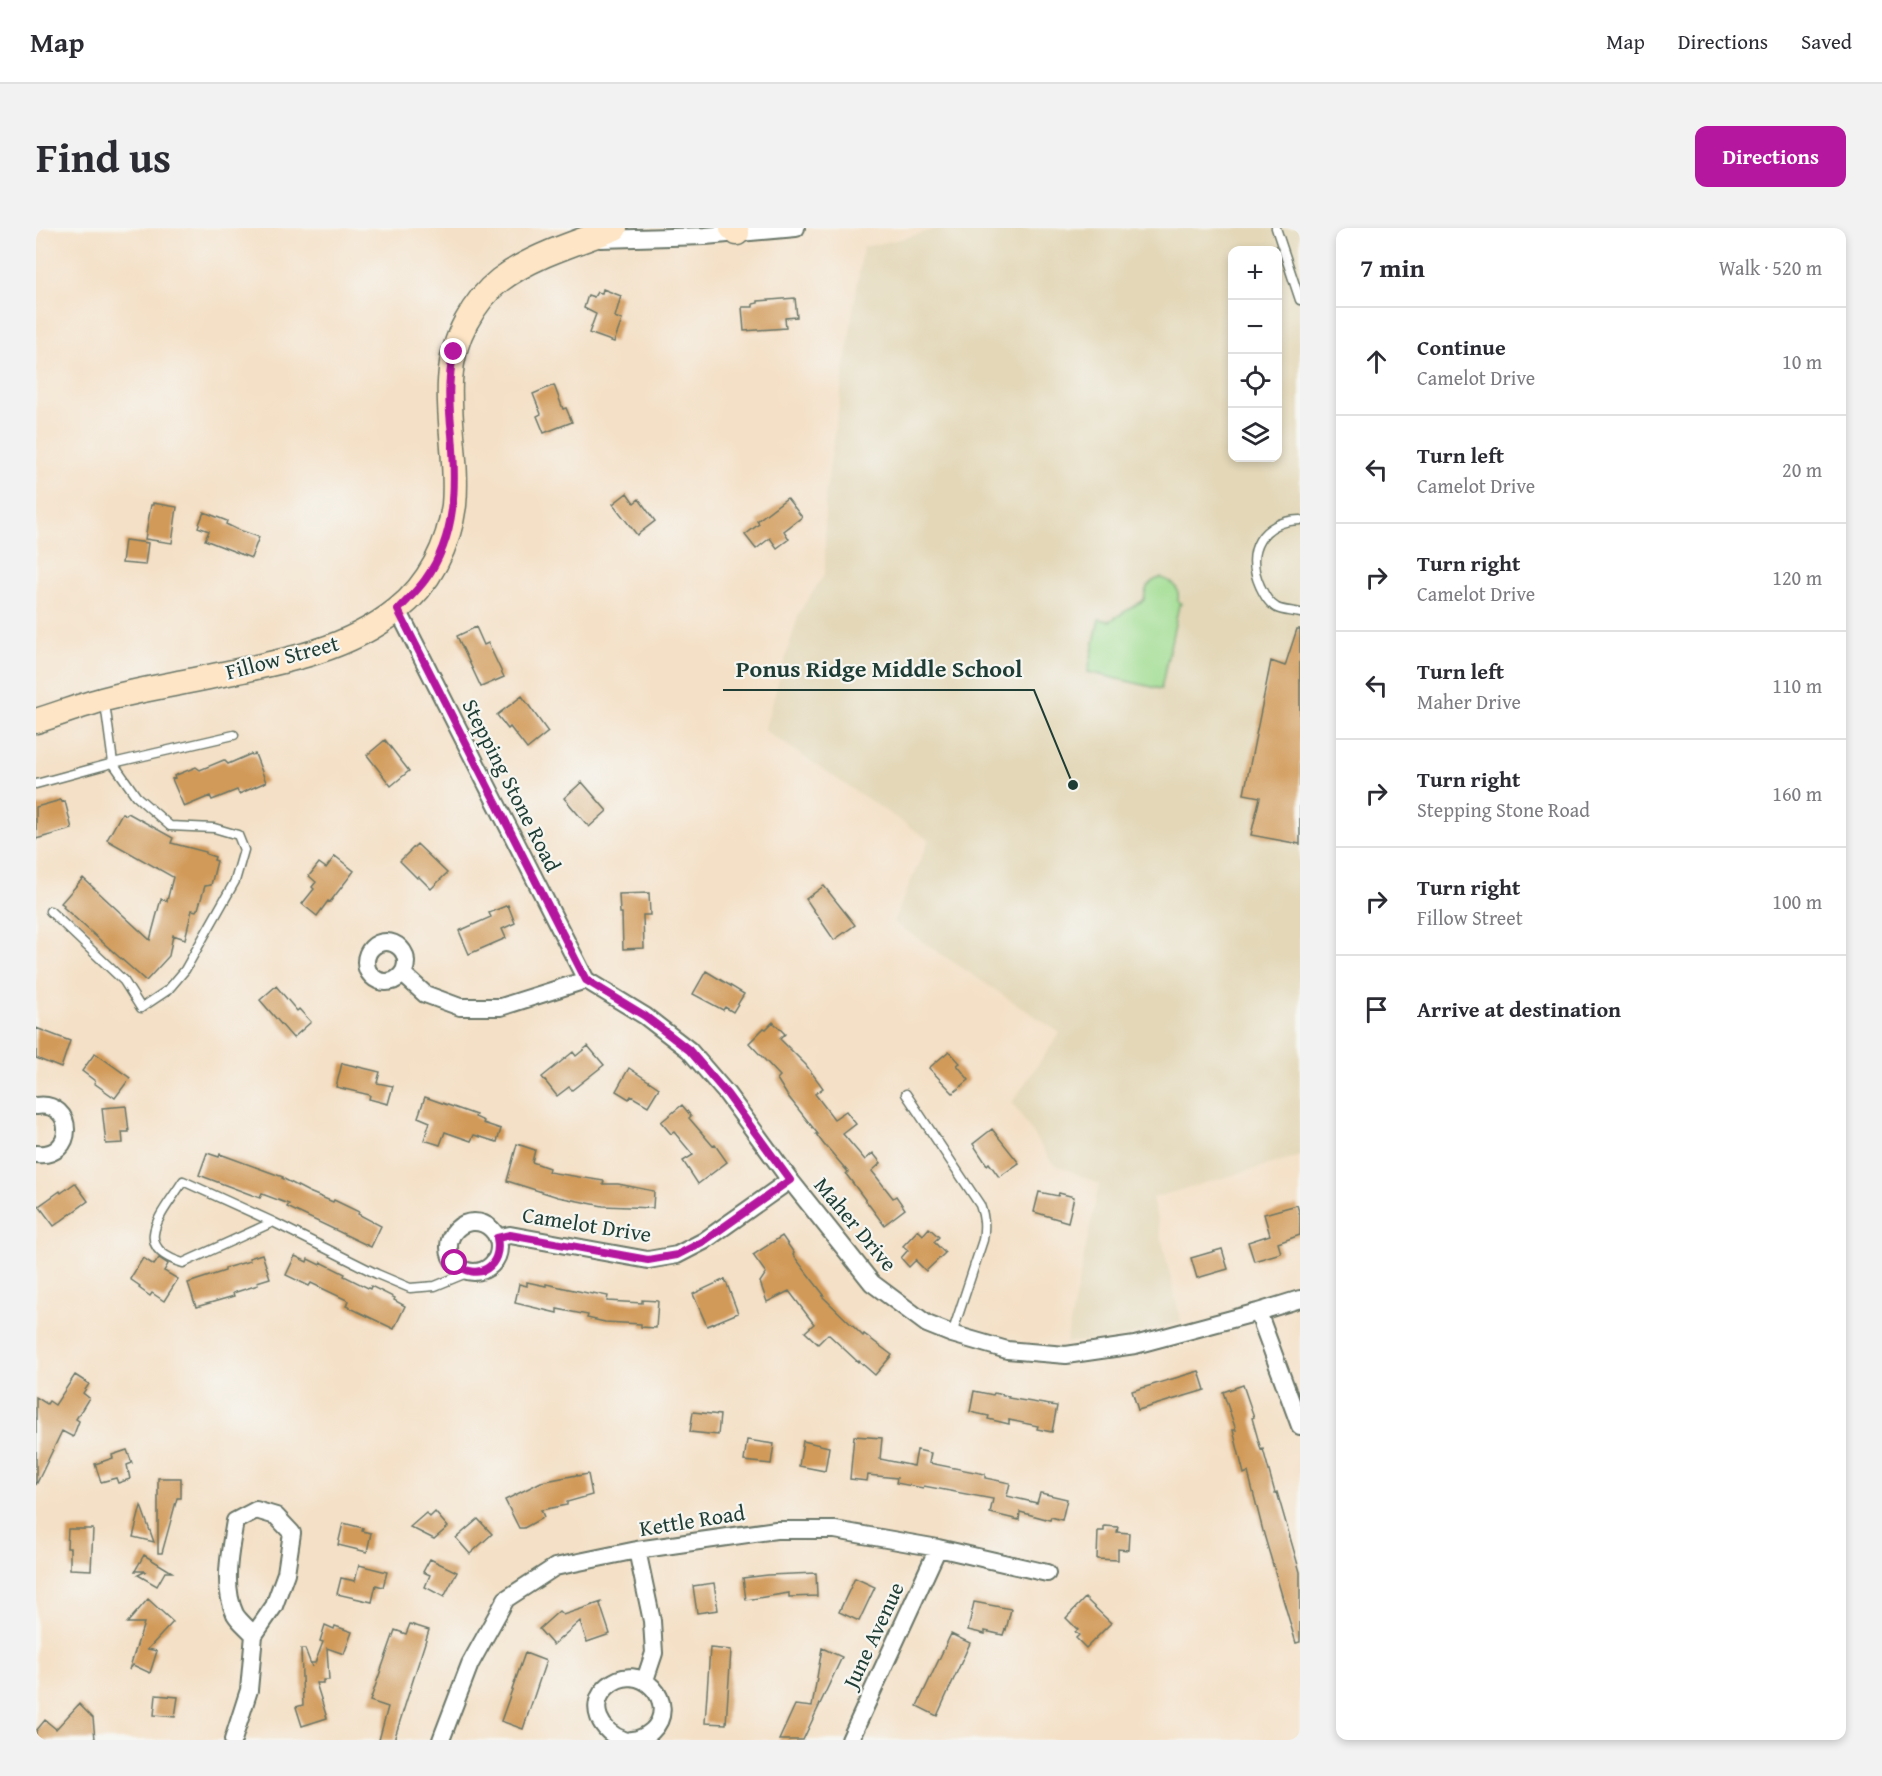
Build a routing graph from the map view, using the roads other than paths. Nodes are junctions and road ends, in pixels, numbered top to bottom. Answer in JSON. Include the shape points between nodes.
{"nodes":[{"id":1,"x":615,"y":228,"type":"edge"},
{"id":2,"x":796,"y":228,"type":"edge"},
{"id":3,"x":1276,"y":228,"type":"edge"},
{"id":4,"x":734,"y":231,"type":"edge"},
{"id":5,"x":586,"y":240,"type":"junction"},
{"id":6,"x":1300,"y":300,"type":"edge"},
{"id":7,"x":1300,"y":520,"type":"edge"},
{"id":8,"x":398,"y":610,"type":"junction"},
{"id":9,"x":1300,"y":613,"type":"edge"},
{"id":10,"x":105,"y":699,"type":"junction"},
{"id":11,"x":36,"y":721,"type":"edge"},
{"id":12,"x":234,"y":735,"type":"dead end"},
{"id":13,"x":113,"y":763,"type":"junction"},
{"id":14,"x":36,"y":784,"type":"edge"},
{"id":15,"x":50,"y":911,"type":"dead end"},
{"id":16,"x":403,"y":974,"type":"dead end"},
{"id":17,"x":586,"y":980,"type":"junction"},
{"id":18,"x":906,"y":1094,"type":"dead end"},
{"id":19,"x":36,"y":1106,"type":"edge"},
{"id":20,"x":36,"y":1154,"type":"edge"},
{"id":21,"x":790,"y":1180,"type":"junction"},
{"id":22,"x":273,"y":1222,"type":"junction"},
{"id":23,"x":497,"y":1238,"type":"junction"},
{"id":24,"x":469,"y":1272,"type":"junction"},
{"id":25,"x":1300,"y":1299,"type":"edge"},
{"id":26,"x":1258,"y":1312,"type":"junction"},
{"id":27,"x":952,"y":1334,"type":"junction"},
{"id":28,"x":1300,"y":1426,"type":"edge"},
{"id":29,"x":938,"y":1548,"type":"junction"},
{"id":30,"x":637,"y":1550,"type":"junction"},
{"id":31,"x":1047,"y":1573,"type":"dead end"},
{"id":32,"x":254,"y":1635,"type":"junction"},
{"id":33,"x":645,"y":1680,"type":"junction"},
{"id":34,"x":233,"y":1740,"type":"edge"},
{"id":35,"x":441,"y":1740,"type":"edge"},
{"id":36,"x":624,"y":1740,"type":"edge"},
{"id":37,"x":631,"y":1740,"type":"edge"},
{"id":38,"x":850,"y":1740,"type":"edge"}],
"edges":[{"from":1,"to":5,"type":"street","name":"Fillow Street"},
{"from":2,"to":4,"type":"street"},
{"from":3,"to":6,"type":"lane"},
{"from":4,"to":5,"type":"street"},
{"from":5,"to":8,"type":"street","name":"Fillow Street","via":[[535,260],[499,281],[463,327],[449,381],[454,485],[449,529],[431,572]]},
{"from":7,"to":9,"type":"lane","via":[[1270,527],[1259,540],[1254,558],[1257,579],[1266,598],[1276,608]]},
{"from":8,"to":10,"type":"street","name":"Fillow Street","via":[[355,637],[325,649]]},
{"from":8,"to":17,"type":"street","name":"Stepping Stone Road"},
{"from":10,"to":11,"type":"street","name":"Fillow Street"},
{"from":10,"to":13,"type":"lane"},
{"from":12,"to":13,"type":"lane"},
{"from":13,"to":14,"type":"lane"},
{"from":13,"to":15,"type":"lane","via":[[136,796],[170,826],[214,828],[238,835],[244,850],[235,881],[185,970],[168,990],[141,1008],[124,981]]},
{"from":16,"to":17,"type":"street","via":[[425,994],[460,1007],[501,1007]]},
{"from":17,"to":21,"type":"street","name":"Maher Drive","via":[[645,1016],[689,1050],[727,1094]]},
{"from":18,"to":27,"type":"lane","via":[[984,1216],[982,1240]]},
{"from":19,"to":20,"type":"street","via":[[57,1110],[67,1131],[58,1148]]},
{"from":21,"to":23,"type":"street","name":"Camelot Drive","via":[[704,1241],[677,1255],[648,1260],[510,1235]]},
{"from":21,"to":27,"type":"street","name":"Maher Drive","via":[[872,1283],[927,1324]]},
{"from":22,"to":22,"type":"lane","via":[[183,1181],[152,1234],[155,1247],[183,1263]]},
{"from":22,"to":24,"type":"lane","via":[[410,1288],[435,1286]]},
{"from":23,"to":24,"type":"street","name":"Camelot Drive","via":[[496,1259],[480,1272]]},
{"from":23,"to":24,"type":"street","name":"Camelot Drive","via":[[493,1231],[478,1223],[461,1226],[455,1232],[449,1247],[451,1256],[461,1269]]},
{"from":25,"to":26,"type":"street","name":"Maher Drive"},
{"from":26,"to":27,"type":"street","name":"Maher Drive","via":[[1135,1345],[1066,1355],[1007,1350]]},
{"from":26,"to":28,"type":"street"},
{"from":29,"to":30,"type":"street","name":"Kettle Road","via":[[835,1530],[776,1530]]},
{"from":29,"to":31,"type":"street","name":"Kettle Road"},
{"from":29,"to":38,"type":"street","name":"June Avenue"},
{"from":30,"to":33,"type":"street","via":[[652,1621],[654,1653]]},
{"from":30,"to":35,"type":"street","name":"Kettle Road","via":[[555,1567],[506,1599],[470,1664]]},
{"from":32,"to":32,"type":"street","via":[[274,1606],[286,1573],[292,1533],[276,1516],[256,1510],[235,1521],[228,1592],[236,1616]]},
{"from":32,"to":34,"type":"street","via":[[249,1690]]},
{"from":33,"to":36,"type":"street","via":[[623,1677],[604,1689],[599,1699],[600,1721],[614,1737]]},
{"from":33,"to":37,"type":"street","via":[[659,1696],[660,1718],[646,1736]]}]}
